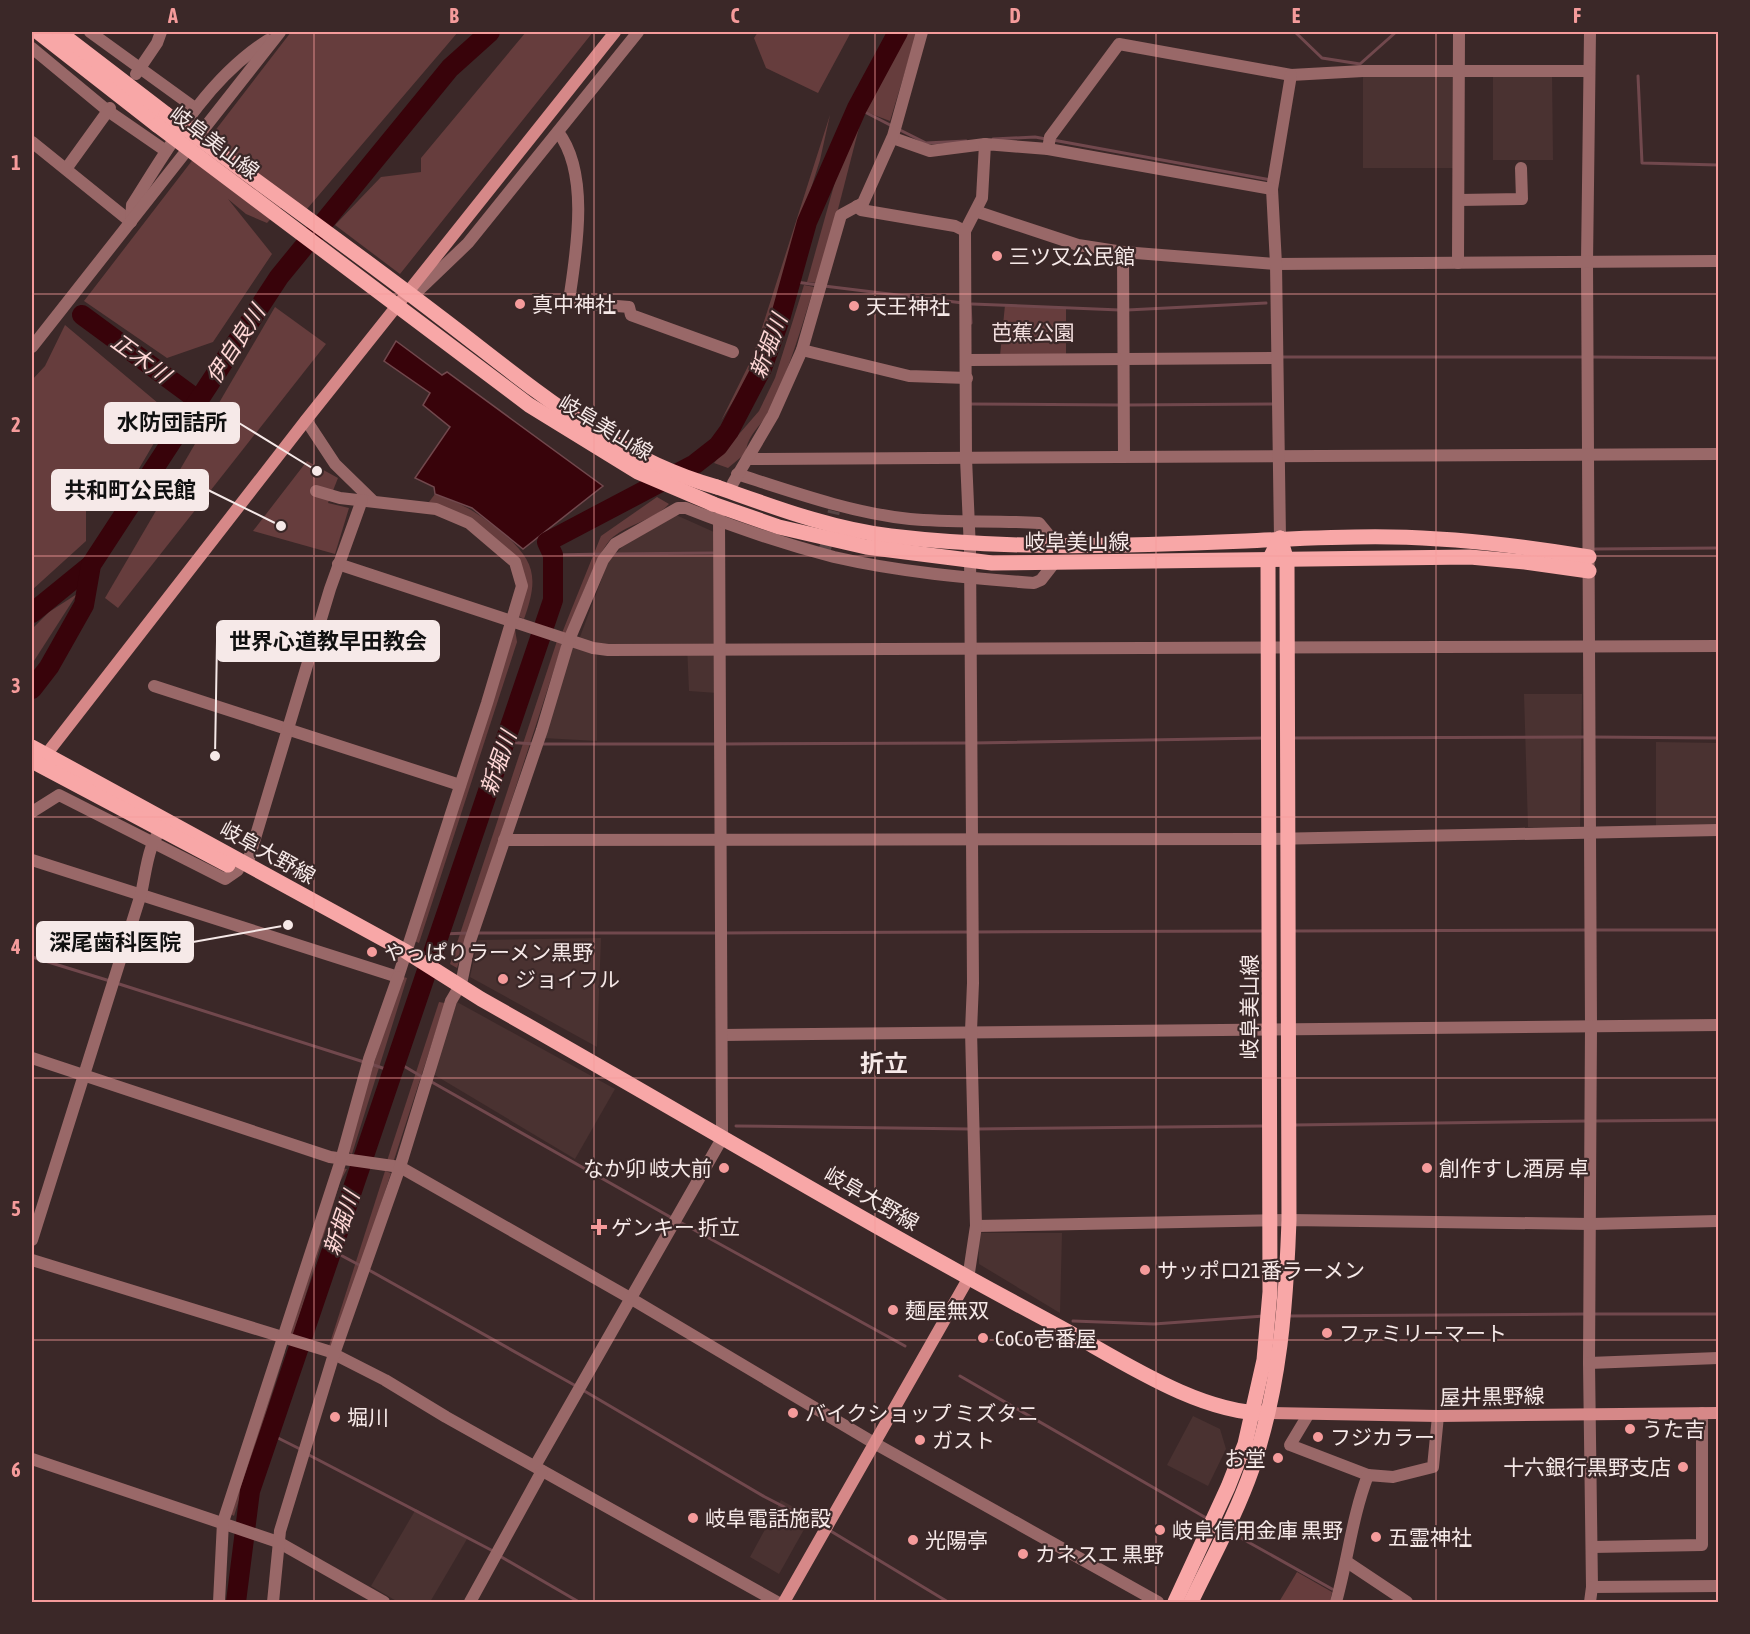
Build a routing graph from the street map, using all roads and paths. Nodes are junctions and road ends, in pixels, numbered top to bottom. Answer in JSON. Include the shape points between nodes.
{"nodes":[{"id":1,"x":38,"y":32,"type":"edge"},
{"id":2,"x":59,"y":32,"type":"edge"},
{"id":3,"x":90,"y":32,"type":"edge"},
{"id":4,"x":161,"y":32,"type":"edge"},
{"id":5,"x":280,"y":32,"type":"edge"},
{"id":6,"x":615,"y":32,"type":"edge"},
{"id":7,"x":639,"y":32,"type":"edge"},
{"id":8,"x":922,"y":32,"type":"edge"},
{"id":9,"x":1459,"y":32,"type":"edge"},
{"id":10,"x":1590,"y":32,"type":"edge"},
{"id":11,"x":32,"y":48,"type":"edge"},
{"id":12,"x":1458,"y":70,"type":"junction"},
{"id":13,"x":138,"y":71,"type":"junction"},
{"id":14,"x":1588,"y":71,"type":"junction"},
{"id":15,"x":1291,"y":75,"type":"junction"},
{"id":16,"x":195,"y":108,"type":"junction"},
{"id":17,"x":109,"y":109,"type":"junction"},
{"id":18,"x":161,"y":119,"type":"junction"},
{"id":19,"x":558,"y":132,"type":"junction"},
{"id":20,"x":892,"y":138,"type":"junction"},
{"id":21,"x":32,"y":142,"type":"edge"},
{"id":22,"x":985,"y":144,"type":"junction"},
{"id":23,"x":1048,"y":148,"type":"junction"},
{"id":24,"x":166,"y":151,"type":"junction"},
{"id":25,"x":1521,"y":168,"type":"dead end"},
{"id":26,"x":66,"y":169,"type":"junction"},
{"id":27,"x":1272,"y":189,"type":"junction"},
{"id":28,"x":1459,"y":200,"type":"junction"},
{"id":29,"x":857,"y":206,"type":"junction"},
{"id":30,"x":978,"y":212,"type":"junction"},
{"id":31,"x":130,"y":222,"type":"junction"},
{"id":32,"x":965,"y":231,"type":"junction"},
{"id":33,"x":1123,"y":252,"type":"junction"},
{"id":34,"x":1719,"y":261,"type":"edge"},
{"id":35,"x":1587,"y":262,"type":"junction"},
{"id":36,"x":1458,"y":263,"type":"junction"},
{"id":37,"x":1276,"y":264,"type":"junction"},
{"id":38,"x":418,"y":291,"type":"dead end"},
{"id":39,"x":32,"y":347,"type":"edge"},
{"id":40,"x":802,"y":350,"type":"junction"},
{"id":41,"x":733,"y":352,"type":"dead end"},
{"id":42,"x":1276,"y":358,"type":"junction"},
{"id":43,"x":1123,"y":359,"type":"junction"},
{"id":44,"x":968,"y":360,"type":"junction"},
{"id":45,"x":967,"y":378,"type":"junction"},
{"id":46,"x":306,"y":420,"type":"junction"},
{"id":47,"x":1719,"y":454,"type":"edge"},
{"id":48,"x":1590,"y":455,"type":"junction"},
{"id":49,"x":1124,"y":456,"type":"junction"},
{"id":50,"x":1277,"y":457,"type":"junction"},
{"id":51,"x":966,"y":458,"type":"junction"},
{"id":52,"x":749,"y":459,"type":"junction"},
{"id":53,"x":316,"y":491,"type":"dead end"},
{"id":54,"x":367,"y":500,"type":"junction"},
{"id":55,"x":717,"y":514,"type":"junction"},
{"id":56,"x":969,"y":523,"type":"junction"},
{"id":57,"x":1280,"y":538,"type":"junction"},
{"id":58,"x":969,"y":542,"type":"junction"},
{"id":59,"x":1058,"y":545,"type":"junction"},
{"id":60,"x":970,"y":561,"type":"junction"},
{"id":61,"x":1287,"y":561,"type":"junction"},
{"id":62,"x":1055,"y":562,"type":"junction"},
{"id":63,"x":1268,"y":562,"type":"junction"},
{"id":64,"x":338,"y":564,"type":"junction"},
{"id":65,"x":1589,"y":564,"type":"junction"},
{"id":66,"x":970,"y":579,"type":"junction"},
{"id":67,"x":516,"y":621,"type":"junction"},
{"id":68,"x":566,"y":639,"type":"junction"},
{"id":69,"x":1719,"y":646,"type":"edge"},
{"id":70,"x":1590,"y":647,"type":"junction"},
{"id":71,"x":1270,"y":648,"type":"junction"},
{"id":72,"x":1287,"y":648,"type":"junction"},
{"id":73,"x":969,"y":649,"type":"junction"},
{"id":74,"x":720,"y":651,"type":"junction"},
{"id":75,"x":154,"y":686,"type":"dead end"},
{"id":76,"x":289,"y":729,"type":"junction"},
{"id":77,"x":35,"y":758,"type":"edge"},
{"id":78,"x":460,"y":785,"type":"junction"},
{"id":79,"x":32,"y":812,"type":"edge"},
{"id":80,"x":1719,"y":830,"type":"edge"},
{"id":81,"x":161,"y":831,"type":"junction"},
{"id":82,"x":1589,"y":832,"type":"junction"},
{"id":83,"x":1288,"y":838,"type":"junction"},
{"id":84,"x":719,"y":839,"type":"junction"},
{"id":85,"x":1268,"y":839,"type":"junction"},
{"id":86,"x":504,"y":840,"type":"junction"},
{"id":87,"x":972,"y":841,"type":"junction"},
{"id":88,"x":32,"y":860,"type":"edge"},
{"id":89,"x":242,"y":868,"type":"junction"},
{"id":90,"x":141,"y":894,"type":"junction"},
{"id":91,"x":403,"y":956,"type":"junction"},
{"id":92,"x":398,"y":977,"type":"junction"},
{"id":93,"x":457,"y":986,"type":"junction"},
{"id":94,"x":1719,"y":1025,"type":"edge"},
{"id":95,"x":1592,"y":1026,"type":"junction"},
{"id":96,"x":1288,"y":1029,"type":"junction"},
{"id":97,"x":1270,"y":1030,"type":"junction"},
{"id":98,"x":971,"y":1031,"type":"junction"},
{"id":99,"x":723,"y":1035,"type":"junction"},
{"id":100,"x":32,"y":1058,"type":"edge"},
{"id":101,"x":84,"y":1075,"type":"junction"},
{"id":102,"x":722,"y":1135,"type":"junction"},
{"id":103,"x":346,"y":1161,"type":"junction"},
{"id":104,"x":394,"y":1166,"type":"junction"},
{"id":105,"x":1271,"y":1220,"type":"junction"},
{"id":106,"x":1289,"y":1220,"type":"junction"},
{"id":107,"x":1719,"y":1221,"type":"edge"},
{"id":108,"x":1591,"y":1224,"type":"junction"},
{"id":109,"x":976,"y":1226,"type":"junction"},
{"id":110,"x":32,"y":1240,"type":"edge"},
{"id":111,"x":32,"y":1260,"type":"edge"},
{"id":112,"x":968,"y":1279,"type":"junction"},
{"id":113,"x":630,"y":1298,"type":"junction"},
{"id":114,"x":286,"y":1340,"type":"junction"},
{"id":115,"x":331,"y":1353,"type":"junction"},
{"id":116,"x":1719,"y":1358,"type":"edge"},
{"id":117,"x":1589,"y":1363,"type":"junction"},
{"id":118,"x":1250,"y":1413,"type":"junction"},
{"id":119,"x":1267,"y":1413,"type":"junction"},
{"id":120,"x":1590,"y":1413,"type":"junction"},
{"id":121,"x":1702,"y":1413,"type":"junction"},
{"id":122,"x":1719,"y":1413,"type":"edge"},
{"id":123,"x":1308,"y":1415,"type":"junction"},
{"id":124,"x":1438,"y":1416,"type":"junction"},
{"id":125,"x":874,"y":1443,"type":"junction"},
{"id":126,"x":32,"y":1459,"type":"edge"},
{"id":127,"x":538,"y":1469,"type":"junction"},
{"id":128,"x":1368,"y":1475,"type":"junction"},
{"id":129,"x":226,"y":1523,"type":"junction"},
{"id":130,"x":275,"y":1541,"type":"junction"},
{"id":131,"x":1592,"y":1547,"type":"junction"},
{"id":132,"x":1347,"y":1562,"type":"junction"},
{"id":133,"x":1719,"y":1586,"type":"edge"},
{"id":134,"x":1592,"y":1587,"type":"junction"},
{"id":135,"x":219,"y":1602,"type":"edge"},
{"id":136,"x":273,"y":1602,"type":"edge"},
{"id":137,"x":384,"y":1602,"type":"edge"},
{"id":138,"x":470,"y":1602,"type":"edge"},
{"id":139,"x":777,"y":1602,"type":"edge"},
{"id":140,"x":784,"y":1602,"type":"edge"},
{"id":141,"x":1158,"y":1602,"type":"edge"},
{"id":142,"x":1175,"y":1602,"type":"edge"},
{"id":143,"x":1191,"y":1602,"type":"edge"},
{"id":144,"x":1336,"y":1602,"type":"edge"},
{"id":145,"x":1407,"y":1602,"type":"edge"},
{"id":146,"x":1590,"y":1602,"type":"edge"}],
"edges":[{"from":1,"to":18,"type":"main road","name":"岐阜美山線"},
{"from":2,"to":18,"type":"main road","name":"岐阜美山線"},
{"from":3,"to":13,"type":"street"},
{"from":4,"to":13,"type":"street","via":[[158,43]]},
{"from":5,"to":16,"type":"street","via":[[222,79]]},
{"from":5,"to":31,"type":"street"},
{"from":6,"to":46,"type":"street"},
{"from":7,"to":19,"type":"street"},
{"from":8,"to":20,"type":"street"},
{"from":9,"to":12,"type":"street"},
{"from":10,"to":14,"type":"street"},
{"from":11,"to":17,"type":"street"},
{"from":12,"to":14,"type":"street"},
{"from":12,"to":15,"type":"street"},
{"from":12,"to":28,"type":"street"},
{"from":13,"to":16,"type":"street"},
{"from":14,"to":35,"type":"street"},
{"from":15,"to":23,"type":"street","via":[[1119,44],[1050,137]]},
{"from":15,"to":27,"type":"street"},
{"from":16,"to":24,"type":"street"},
{"from":17,"to":24,"type":"street"},
{"from":17,"to":26,"type":"street"},
{"from":18,"to":55,"type":"main road","name":"岐阜美山線","bridge":true,"via":[[529,405],[610,457]]},
{"from":18,"to":58,"type":"main road","name":"岐阜美山線","bridge":true,"via":[[440,317],[545,398],[660,467],[689,480],[836,525],[890,536]]},
{"from":19,"to":38,"type":"street","via":[[468,243]]},
{"from":19,"to":41,"type":"street","via":[[567,143],[578,207],[570,294],[580,303],[629,307],[631,315]]},
{"from":20,"to":22,"type":"street","via":[[930,152]]},
{"from":20,"to":29,"type":"street","via":[[863,203]]},
{"from":21,"to":26,"type":"street"},
{"from":22,"to":23,"type":"street"},
{"from":22,"to":30,"type":"street","via":[[984,186]]},
{"from":23,"to":27,"type":"street"},
{"from":24,"to":31,"type":"street","via":[[132,205]]},
{"from":25,"to":28,"type":"street","via":[[1522,199]]},
{"from":26,"to":31,"type":"street"},
{"from":27,"to":37,"type":"street"},
{"from":28,"to":36,"type":"street"},
{"from":29,"to":32,"type":"street"},
{"from":29,"to":40,"type":"street","via":[[841,215]]},
{"from":30,"to":32,"type":"street"},
{"from":30,"to":33,"type":"street","via":[[1078,245]]},
{"from":31,"to":39,"type":"street"},
{"from":32,"to":44,"type":"street"},
{"from":33,"to":37,"type":"street"},
{"from":33,"to":43,"type":"street"},
{"from":34,"to":35,"type":"street"},
{"from":35,"to":36,"type":"street"},
{"from":35,"to":48,"type":"street"},
{"from":36,"to":37,"type":"street"},
{"from":37,"to":42,"type":"street"},
{"from":40,"to":45,"type":"street","via":[[909,376]]},
{"from":40,"to":52,"type":"street"},
{"from":42,"to":43,"type":"street"},
{"from":42,"to":50,"type":"street"},
{"from":43,"to":44,"type":"street"},
{"from":43,"to":49,"type":"street"},
{"from":44,"to":45,"type":"street"},
{"from":45,"to":51,"type":"street"},
{"from":46,"to":54,"type":"street","via":[[335,464]]},
{"from":46,"to":77,"type":"street"},
{"from":47,"to":48,"type":"street"},
{"from":48,"to":50,"type":"street"},
{"from":48,"to":65,"type":"street"},
{"from":49,"to":50,"type":"street"},
{"from":49,"to":51,"type":"street"},
{"from":50,"to":57,"type":"street"},
{"from":51,"to":52,"type":"street"},
{"from":51,"to":56,"type":"street"},
{"from":52,"to":56,"type":"street","via":[[735,478],[835,507],[908,519]]},
{"from":53,"to":54,"type":"street"},
{"from":54,"to":64,"type":"street"},
{"from":54,"to":67,"type":"street","via":[[436,509],[469,523],[514,562],[522,586]]},
{"from":55,"to":60,"type":"main road","name":"岐阜美山線","via":[[866,547]]},
{"from":55,"to":66,"type":"street","via":[[877,565]]},
{"from":55,"to":68,"type":"street","via":[[678,508],[615,544],[603,560]]},
{"from":55,"to":74,"type":"street"},
{"from":56,"to":58,"type":"street"},
{"from":56,"to":59,"type":"street","via":[[1039,523]]},
{"from":57,"to":59,"type":"main road","name":"岐阜美山線"},
{"from":57,"to":61,"type":"main road","name":"岐阜美山線"},
{"from":57,"to":63,"type":"main road","name":"岐阜美山線"},
{"from":57,"to":65,"type":"main road","name":"岐阜美山線","via":[[1391,537],[1515,544]]},
{"from":58,"to":59,"type":"main road","name":"岐阜美山線"},
{"from":58,"to":60,"type":"street"},
{"from":60,"to":62,"type":"main road","name":"岐阜美山線"},
{"from":60,"to":66,"type":"street"},
{"from":61,"to":63,"type":"main road","name":"岐阜美山線"},
{"from":61,"to":65,"type":"main road","name":"岐阜美山線","via":[[1390,556]]},
{"from":61,"to":72,"type":"main road","name":"岐阜美山線"},
{"from":62,"to":63,"type":"main road","name":"岐阜美山線"},
{"from":62,"to":66,"type":"street","via":[[1034,583]]},
{"from":63,"to":71,"type":"main road","name":"岐阜美山線"},
{"from":64,"to":67,"type":"street"},
{"from":64,"to":76,"type":"street"},
{"from":65,"to":70,"type":"street"},
{"from":66,"to":73,"type":"street"},
{"from":67,"to":68,"type":"street"},
{"from":67,"to":78,"type":"street"},
{"from":68,"to":74,"type":"street","via":[[608,650]]},
{"from":68,"to":86,"type":"street","via":[[542,730]]},
{"from":69,"to":70,"type":"street"},
{"from":70,"to":72,"type":"street"},
{"from":70,"to":82,"type":"street"},
{"from":71,"to":72,"type":"street"},
{"from":71,"to":73,"type":"street"},
{"from":71,"to":85,"type":"main road","name":"岐阜美山線"},
{"from":72,"to":83,"type":"main road","name":"岐阜美山線"},
{"from":73,"to":74,"type":"street"},
{"from":73,"to":87,"type":"street"},
{"from":74,"to":84,"type":"street"},
{"from":75,"to":76,"type":"street"},
{"from":76,"to":78,"type":"street"},
{"from":76,"to":89,"type":"street"},
{"from":77,"to":81,"type":"main road","name":"岐阜大野線"},
{"from":78,"to":91,"type":"street"},
{"from":79,"to":81,"type":"street","via":[[59,795]]},
{"from":80,"to":82,"type":"street"},
{"from":81,"to":89,"type":"main road","name":"岐阜大野線"},
{"from":81,"to":89,"type":"street","via":[[225,879]]},
{"from":81,"to":90,"type":"street"},
{"from":82,"to":83,"type":"street"},
{"from":82,"to":95,"type":"street"},
{"from":83,"to":85,"type":"street"},
{"from":83,"to":96,"type":"main road","name":"岐阜美山線"},
{"from":84,"to":86,"type":"street"},
{"from":84,"to":87,"type":"street"},
{"from":84,"to":99,"type":"street"},
{"from":85,"to":87,"type":"street"},
{"from":85,"to":97,"type":"main road","name":"岐阜美山線"},
{"from":86,"to":93,"type":"street"},
{"from":87,"to":98,"type":"street"},
{"from":88,"to":90,"type":"street"},
{"from":89,"to":91,"type":"main road","name":"岐阜大野線"},
{"from":90,"to":92,"type":"street"},
{"from":90,"to":101,"type":"street"},
{"from":91,"to":92,"type":"street"},
{"from":91,"to":93,"type":"main road","name":"岐阜大野線"},
{"from":92,"to":103,"type":"street","via":[[368,1064]]},
{"from":93,"to":102,"type":"main road","name":"岐阜大野線"},
{"from":93,"to":104,"type":"street"},
{"from":94,"to":95,"type":"street"},
{"from":95,"to":96,"type":"street"},
{"from":95,"to":108,"type":"street"},
{"from":96,"to":97,"type":"street"},
{"from":96,"to":106,"type":"main road","name":"岐阜美山線"},
{"from":97,"to":98,"type":"street"},
{"from":97,"to":105,"type":"main road","name":"岐阜美山線"},
{"from":98,"to":99,"type":"street"},
{"from":98,"to":109,"type":"street"},
{"from":99,"to":102,"type":"street"},
{"from":100,"to":101,"type":"street"},
{"from":101,"to":103,"type":"street"},
{"from":101,"to":110,"type":"street"},
{"from":102,"to":112,"type":"main road","name":"岐阜大野線"},
{"from":102,"to":113,"type":"street"},
{"from":103,"to":104,"type":"street"},
{"from":103,"to":114,"type":"street"},
{"from":104,"to":113,"type":"street"},
{"from":104,"to":115,"type":"street"},
{"from":105,"to":106,"type":"street"},
{"from":105,"to":109,"type":"street"},
{"from":105,"to":118,"type":"main road","name":"岐阜美山線","via":[[1264,1360]]},
{"from":106,"to":108,"type":"street"},
{"from":106,"to":119,"type":"main road","name":"岐阜美山線","via":[[1281,1351]]},
{"from":107,"to":108,"type":"street"},
{"from":108,"to":117,"type":"street"},
{"from":109,"to":112,"type":"street"},
{"from":111,"to":114,"type":"street"},
{"from":112,"to":118,"type":"main road","name":"岐阜大野線","via":[[1168,1385],[1217,1405]]},
{"from":112,"to":125,"type":"street"},
{"from":113,"to":125,"type":"street"},
{"from":113,"to":127,"type":"street"},
{"from":114,"to":115,"type":"street"},
{"from":114,"to":129,"type":"street"},
{"from":115,"to":127,"type":"street"},
{"from":115,"to":130,"type":"street"},
{"from":116,"to":117,"type":"street"},
{"from":117,"to":120,"type":"street"},
{"from":118,"to":119,"type":"main road","name":"岐阜大野線"},
{"from":118,"to":142,"type":"main road","via":[[1245,1444],[1228,1487]]},
{"from":119,"to":123,"type":"street","name":"屋井黒野線"},
{"from":119,"to":143,"type":"main road","via":[[1238,1505]]},
{"from":120,"to":121,"type":"street","name":"屋井黒野線"},
{"from":120,"to":124,"type":"street","name":"屋井黒野線"},
{"from":120,"to":131,"type":"street"},
{"from":121,"to":122,"type":"street","name":"屋井黒野線"},
{"from":121,"to":131,"type":"street","via":[[1702,1545]]},
{"from":123,"to":124,"type":"street","name":"屋井黒野線"},
{"from":123,"to":128,"type":"street","via":[[1290,1445]]},
{"from":124,"to":128,"type":"street","via":[[1432,1467],[1393,1477]]},
{"from":125,"to":140,"type":"street"},
{"from":125,"to":141,"type":"street"},
{"from":126,"to":129,"type":"street"},
{"from":127,"to":138,"type":"street"},
{"from":127,"to":139,"type":"street"},
{"from":128,"to":132,"type":"street","via":[[1355,1509]]},
{"from":129,"to":130,"type":"street"},
{"from":129,"to":135,"type":"street"},
{"from":130,"to":136,"type":"street"},
{"from":130,"to":137,"type":"street"},
{"from":131,"to":134,"type":"street"},
{"from":132,"to":144,"type":"street"},
{"from":132,"to":145,"type":"street"},
{"from":133,"to":134,"type":"street"},
{"from":134,"to":146,"type":"street"}]}
